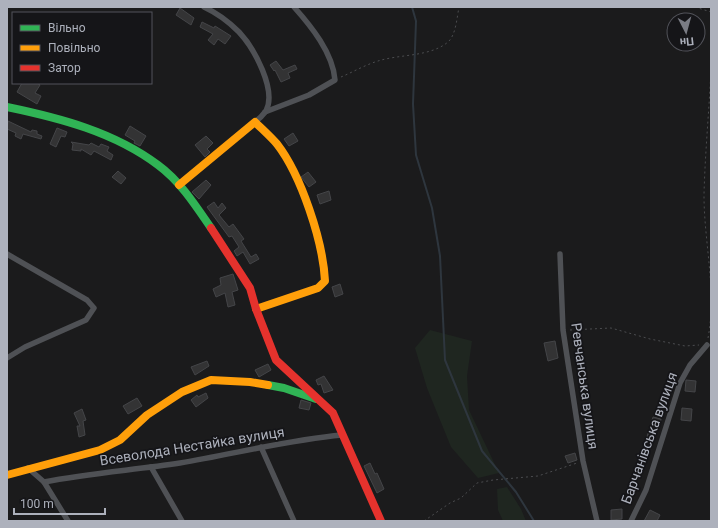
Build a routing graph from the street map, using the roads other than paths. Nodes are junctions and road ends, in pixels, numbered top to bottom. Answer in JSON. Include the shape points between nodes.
{"nodes":[{"id":1,"x":204,"y":7,"type":"edge"},
{"id":2,"x":294,"y":7,"type":"edge"},
{"id":3,"x":7,"y":107,"type":"edge"},
{"id":4,"x":265,"y":112,"type":"junction"},
{"id":5,"x":255,"y":122,"type":"junction"},
{"id":6,"x":179,"y":185,"type":"junction"},
{"id":7,"x":560,"y":254,"type":"dead end"},
{"id":8,"x":8,"y":256,"type":"edge"},
{"id":9,"x":256,"y":309,"type":"junction"},
{"id":10,"x":707,"y":345,"type":"road end"},
{"id":11,"x":7,"y":358,"type":"edge"},
{"id":12,"x":319,"y":400,"type":"junction"},
{"id":13,"x":342,"y":435,"type":"junction"},
{"id":14,"x":261,"y":447,"type":"junction"},
{"id":15,"x":151,"y":467,"type":"junction"},
{"id":16,"x":28,"y":468,"type":"junction"},
{"id":17,"x":7,"y":475,"type":"edge"},
{"id":18,"x":44,"y":482,"type":"junction"},
{"id":19,"x":68,"y":521,"type":"edge"},
{"id":20,"x":182,"y":521,"type":"edge"},
{"id":21,"x":294,"y":521,"type":"edge"},
{"id":22,"x":381,"y":521,"type":"edge"},
{"id":23,"x":597,"y":521,"type":"edge"},
{"id":24,"x":631,"y":521,"type":"edge"}],
"edges":[{"from":1,"to":4,"type":"street","via":[[215,12],[239,33],[257,58],[270,94]]},
{"from":2,"to":4,"type":"street","via":[[325,48],[334,70],[335,80],[309,95]]},
{"from":3,"to":6,"type":"street","via":[[53,117],[116,139],[158,165]]},
{"from":4,"to":5,"type":"street"},
{"from":5,"to":6,"type":"street"},
{"from":5,"to":9,"type":"street","via":[[277,145],[289,165],[299,187],[326,270],[325,281],[318,288]]},
{"from":6,"to":9,"type":"street","via":[[198,209],[250,288]]},
{"from":7,"to":23,"type":"street","name":"Ревчанська вулиця","via":[[563,330],[583,461]]},
{"from":8,"to":11,"type":"street","via":[[88,300],[94,308],[86,320],[25,347]]},
{"from":9,"to":12,"type":"street","via":[[276,360]]},
{"from":10,"to":24,"type":"street","name":"Барчанівська вулиця","via":[[690,365],[680,383],[646,490]]},
{"from":12,"to":13,"type":"street","via":[[333,413]]},
{"from":12,"to":16,"type":"street","via":[[284,388],[250,382],[211,380],[182,392],[147,415],[120,440],[100,450]]},
{"from":13,"to":14,"type":"street","name":"Всеволода Нестайка вулиця"},
{"from":13,"to":22,"type":"street"},
{"from":14,"to":15,"type":"street","name":"Всеволода Нестайка вулиця"},
{"from":14,"to":21,"type":"street"},
{"from":15,"to":18,"type":"street","name":"Всеволода Нестайка вулиця"},
{"from":15,"to":20,"type":"street"},
{"from":16,"to":17,"type":"street"},
{"from":16,"to":18,"type":"street"},
{"from":18,"to":19,"type":"street"}]}
